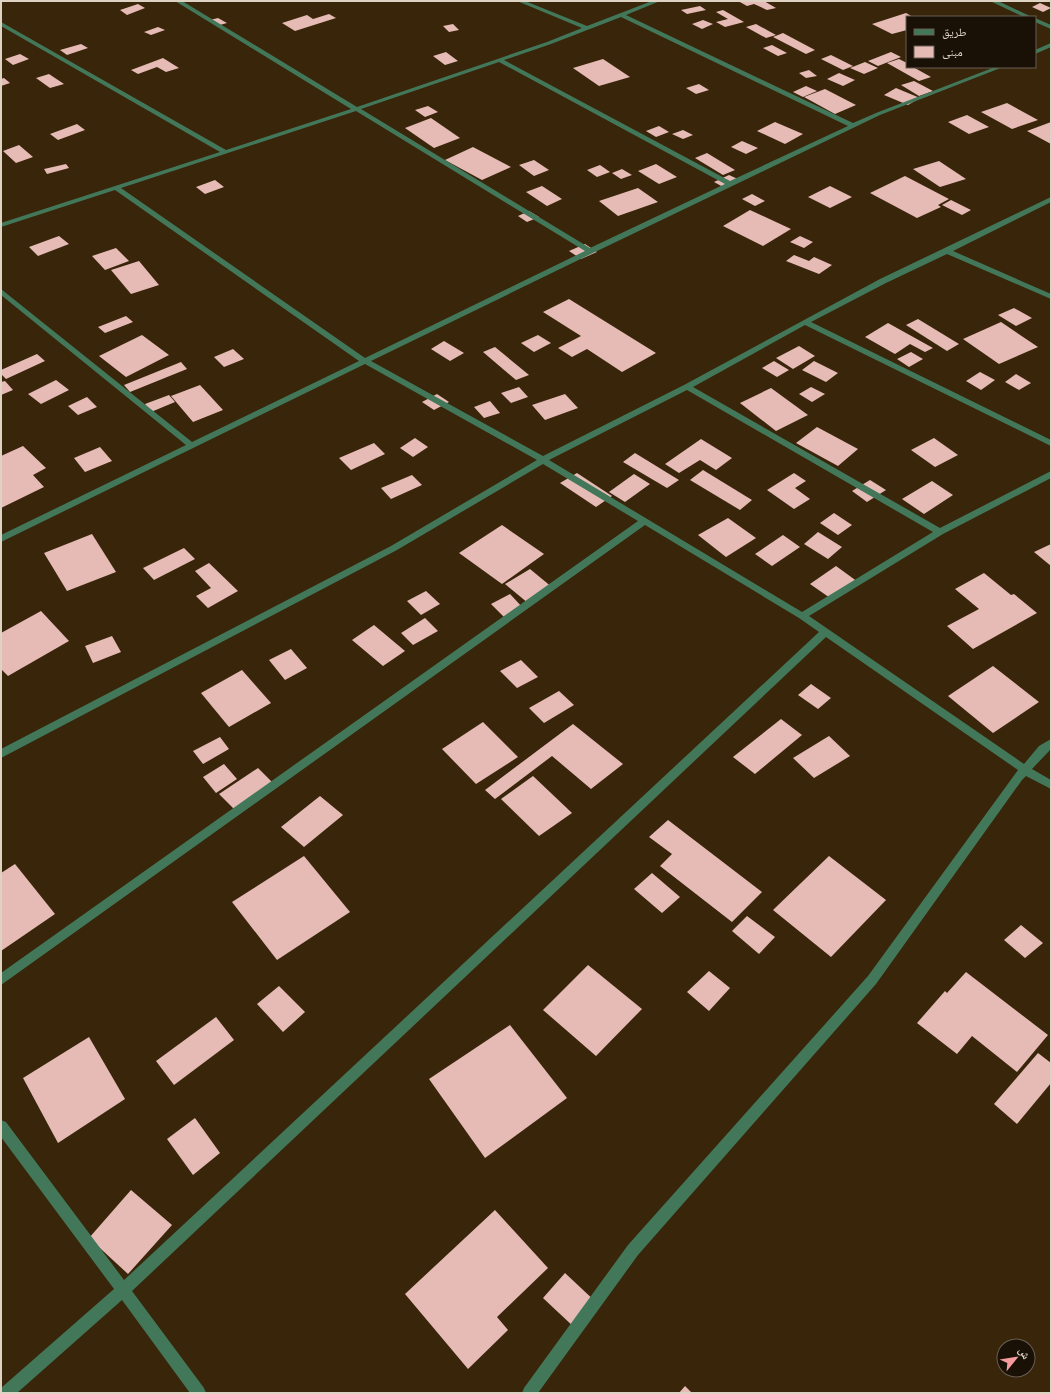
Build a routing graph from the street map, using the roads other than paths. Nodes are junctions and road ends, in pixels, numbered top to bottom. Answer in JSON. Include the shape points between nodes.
{"nodes":[{"id":1,"x":178,"y":1,"type":"edge"},
{"id":2,"x":520,"y":1,"type":"edge"},
{"id":3,"x":657,"y":1,"type":"edge"},
{"id":4,"x":993,"y":1,"type":"edge"},
{"id":5,"x":621,"y":15,"type":"junction"},
{"id":6,"x":1027,"y":16,"type":"edge"},
{"id":7,"x":1036,"y":20,"type":"edge"},
{"id":8,"x":1,"y":24,"type":"edge"},
{"id":9,"x":1051,"y":27,"type":"edge"},
{"id":10,"x":587,"y":28,"type":"junction"},
{"id":11,"x":1051,"y":45,"type":"edge"},
{"id":12,"x":1038,"y":51,"type":"edge"},
{"id":13,"x":1051,"y":55,"type":"edge"},
{"id":14,"x":499,"y":60,"type":"junction"},
{"id":15,"x":997,"y":68,"type":"edge"},
{"id":16,"x":354,"y":109,"type":"junction"},
{"id":17,"x":854,"y":126,"type":"junction"},
{"id":18,"x":224,"y":152,"type":"junction"},
{"id":19,"x":730,"y":184,"type":"junction"},
{"id":20,"x":116,"y":188,"type":"junction"},
{"id":21,"x":1051,"y":199,"type":"edge"},
{"id":22,"x":1,"y":225,"type":"edge"},
{"id":23,"x":590,"y":251,"type":"junction"},
{"id":24,"x":947,"y":251,"type":"junction"},
{"id":25,"x":1,"y":291,"type":"edge"},
{"id":26,"x":1051,"y":297,"type":"edge"},
{"id":27,"x":805,"y":322,"type":"junction"},
{"id":28,"x":365,"y":361,"type":"junction"},
{"id":29,"x":687,"y":387,"type":"junction"},
{"id":30,"x":1051,"y":443,"type":"edge"},
{"id":31,"x":192,"y":446,"type":"junction"},
{"id":32,"x":543,"y":460,"type":"junction"},
{"id":33,"x":1051,"y":474,"type":"edge"},
{"id":34,"x":645,"y":522,"type":"junction"},
{"id":35,"x":940,"y":532,"type":"junction"},
{"id":36,"x":2,"y":538,"type":"edge"},
{"id":37,"x":802,"y":616,"type":"junction"},
{"id":38,"x":824,"y":632,"type":"junction"},
{"id":39,"x":1051,"y":743,"type":"edge"},
{"id":40,"x":1,"y":754,"type":"edge"},
{"id":41,"x":1025,"y":770,"type":"junction"},
{"id":42,"x":1051,"y":785,"type":"edge"},
{"id":43,"x":1,"y":980,"type":"edge"},
{"id":44,"x":1,"y":1126,"type":"edge"},
{"id":45,"x":123,"y":1290,"type":"junction"},
{"id":46,"x":6,"y":1393,"type":"edge"},
{"id":47,"x":200,"y":1393,"type":"edge"},
{"id":48,"x":529,"y":1393,"type":"edge"}],
"edges":[{"from":1,"to":16,"type":"street"},
{"from":2,"to":10,"type":"street"},
{"from":3,"to":5,"type":"street"},
{"from":4,"to":6,"type":"street"},
{"from":5,"to":10,"type":"street"},
{"from":5,"to":17,"type":"street"},
{"from":7,"to":9,"type":"street"},
{"from":8,"to":18,"type":"street"},
{"from":10,"to":14,"type":"street"},
{"from":11,"to":12,"type":"street"},
{"from":12,"to":13,"type":"street"},
{"from":14,"to":16,"type":"street"},
{"from":14,"to":19,"type":"street"},
{"from":15,"to":17,"type":"street","via":[[878,114]]},
{"from":16,"to":18,"type":"street"},
{"from":16,"to":23,"type":"street"},
{"from":17,"to":19,"type":"street"},
{"from":18,"to":20,"type":"street"},
{"from":19,"to":23,"type":"street"},
{"from":20,"to":22,"type":"street"},
{"from":20,"to":28,"type":"street"},
{"from":21,"to":24,"type":"street"},
{"from":23,"to":28,"type":"street"},
{"from":24,"to":26,"type":"street"},
{"from":24,"to":27,"type":"street"},
{"from":25,"to":31,"type":"street"},
{"from":27,"to":29,"type":"street"},
{"from":27,"to":30,"type":"street"},
{"from":28,"to":31,"type":"street"},
{"from":28,"to":32,"type":"street"},
{"from":29,"to":32,"type":"street"},
{"from":29,"to":35,"type":"street"},
{"from":31,"to":36,"type":"street"},
{"from":32,"to":34,"type":"street"},
{"from":32,"to":40,"type":"street","via":[[394,548]]},
{"from":33,"to":35,"type":"street"},
{"from":34,"to":37,"type":"street"},
{"from":34,"to":43,"type":"street"},
{"from":35,"to":37,"type":"street"},
{"from":37,"to":38,"type":"street"},
{"from":38,"to":41,"type":"street"},
{"from":38,"to":45,"type":"street"},
{"from":39,"to":41,"type":"street"},
{"from":41,"to":42,"type":"street"},
{"from":41,"to":48,"type":"street","via":[[872,980],[633,1250]]},
{"from":44,"to":45,"type":"street"},
{"from":45,"to":46,"type":"street"},
{"from":45,"to":47,"type":"street"}]}
